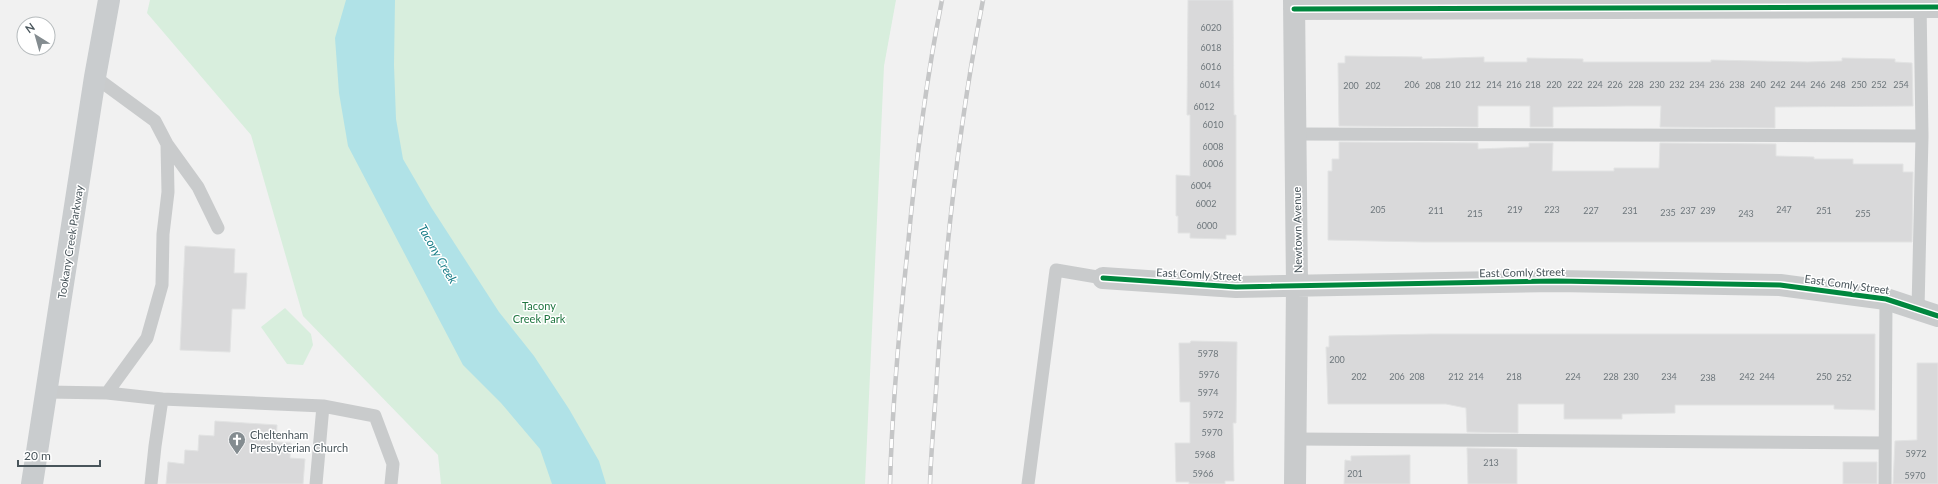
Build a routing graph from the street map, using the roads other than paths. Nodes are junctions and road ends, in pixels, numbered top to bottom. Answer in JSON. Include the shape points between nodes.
{"nodes":[{"id":1,"x":109,"y":0,"type":"edge"},
{"id":2,"x":1294,"y":5,"type":"edge"},
{"id":3,"x":1926,"y":5,"type":"edge"},
{"id":4,"x":95,"y":77,"type":"junction"},
{"id":5,"x":1296,"y":134,"type":"junction"},
{"id":6,"x":1922,"y":136,"type":"junction"},
{"id":7,"x":167,"y":144,"type":"junction"},
{"id":8,"x":218,"y":228,"type":"dead end"},
{"id":9,"x":1102,"y":278,"type":"joint"},
{"id":10,"x":1298,"y":286,"type":"junction"},
{"id":11,"x":1886,"y":299,"type":"junction"},
{"id":12,"x":1928,"y":312,"type":"edge"},
{"id":13,"x":47,"y":392,"type":"junction"},
{"id":14,"x":107,"y":393,"type":"junction"},
{"id":15,"x":162,"y":399,"type":"junction"},
{"id":16,"x":324,"y":406,"type":"junction"},
{"id":17,"x":1296,"y":439,"type":"junction"},
{"id":18,"x":1885,"y":444,"type":"junction"},
{"id":19,"x":32,"y":484,"type":"edge"},
{"id":20,"x":151,"y":484,"type":"edge"},
{"id":21,"x":316,"y":484,"type":"edge"},
{"id":22,"x":392,"y":484,"type":"edge"},
{"id":23,"x":1028,"y":484,"type":"edge"},
{"id":24,"x":1295,"y":484,"type":"edge"},
{"id":25,"x":1885,"y":484,"type":"edge"}],
"edges":[{"from":1,"to":4,"type":"main road","name":"Tookany Creek Parkway"},
{"from":2,"to":3,"type":"street"},
{"from":2,"to":5,"type":"street","name":"Newtown Avenue"},
{"from":3,"to":6,"type":"lane"},
{"from":4,"to":7,"type":"lane","via":[[155,121]]},
{"from":4,"to":13,"type":"main road","name":"Tookany Creek Parkway"},
{"from":5,"to":6,"type":"lane"},
{"from":5,"to":10,"type":"street","name":"Newtown Avenue"},
{"from":6,"to":12,"type":"lane"},
{"from":7,"to":8,"type":"lane","via":[[198,187]]},
{"from":7,"to":14,"type":"lane","via":[[168,192],[163,234],[162,286],[147,338]]},
{"from":9,"to":10,"type":"street","name":"East Comly Street","via":[[1236,287]]},
{"from":9,"to":23,"type":"lane","via":[[1056,270]]},
{"from":10,"to":11,"type":"street","name":"East Comly Street","via":[[1557,281],[1772,285]]},
{"from":10,"to":17,"type":"street","name":"Newtown Avenue"},
{"from":11,"to":12,"type":"street","name":"East Comly Street"},
{"from":11,"to":18,"type":"lane"},
{"from":13,"to":14,"type":"lane"},
{"from":13,"to":19,"type":"main road","name":"Tookany Creek Parkway"},
{"from":14,"to":15,"type":"lane"},
{"from":15,"to":16,"type":"lane"},
{"from":15,"to":20,"type":"lane"},
{"from":16,"to":21,"type":"lane"},
{"from":16,"to":22,"type":"lane","via":[[375,416],[393,464]]},
{"from":17,"to":18,"type":"lane"},
{"from":17,"to":24,"type":"street","name":"Newtown Avenue"},
{"from":18,"to":25,"type":"lane"}]}
